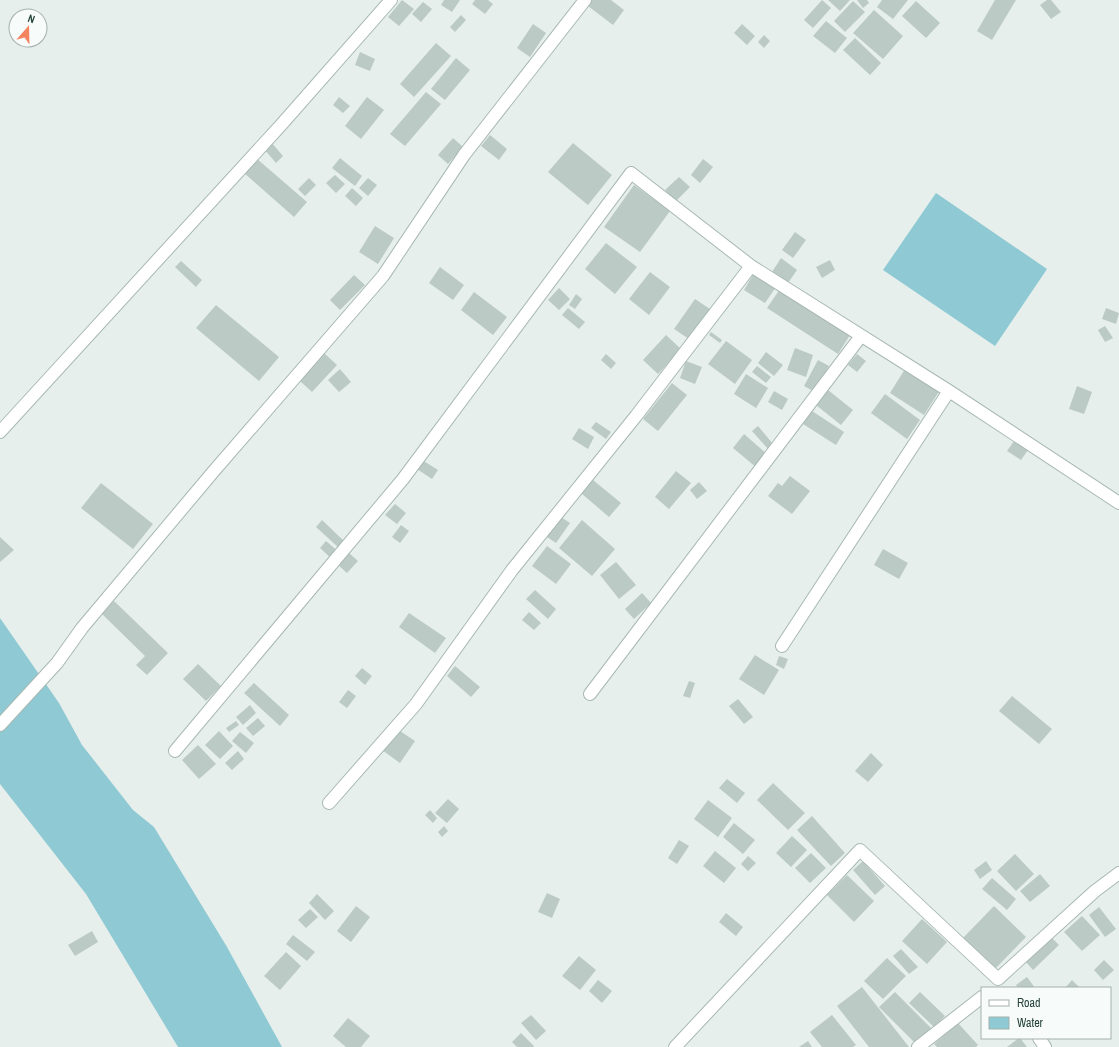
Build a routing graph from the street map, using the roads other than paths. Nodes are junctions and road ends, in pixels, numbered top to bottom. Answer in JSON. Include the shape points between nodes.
{"nodes":[{"id":1,"x":392,"y":0,"type":"edge"},
{"id":2,"x":585,"y":0,"type":"edge"},
{"id":3,"x":751,"y":266,"type":"junction"},
{"id":4,"x":861,"y":336,"type":"junction"},
{"id":5,"x":949,"y":391,"type":"junction"},
{"id":6,"x":0,"y":432,"type":"edge"},
{"id":7,"x":1119,"y":503,"type":"edge"},
{"id":8,"x":782,"y":646,"type":"dead end"},
{"id":9,"x":590,"y":694,"type":"dead end"},
{"id":10,"x":0,"y":725,"type":"edge"},
{"id":11,"x":175,"y":751,"type":"dead end"},
{"id":12,"x":329,"y":803,"type":"dead end"},
{"id":13,"x":1119,"y":873,"type":"edge"},
{"id":14,"x":999,"y":984,"type":"edge"},
{"id":15,"x":981,"y":998,"type":"edge"},
{"id":16,"x":675,"y":1047,"type":"edge"},
{"id":17,"x":918,"y":1047,"type":"edge"}],
"edges":[{"from":1,"to":6,"type":"street"},
{"from":2,"to":10,"type":"street","via":[[464,155],[383,276],[213,472],[87,622],[57,663]]},
{"from":3,"to":4,"type":"street"},
{"from":3,"to":11,"type":"street","via":[[631,173],[403,479]]},
{"from":3,"to":12,"type":"street","via":[[636,416],[512,570],[416,704]]},
{"from":4,"to":5,"type":"street"},
{"from":4,"to":9,"type":"street"},
{"from":5,"to":7,"type":"street"},
{"from":5,"to":8,"type":"street"},
{"from":13,"to":14,"type":"street","via":[[1094,891]]},
{"from":14,"to":16,"type":"street","via":[[860,850]]},
{"from":15,"to":17,"type":"street"}]}
